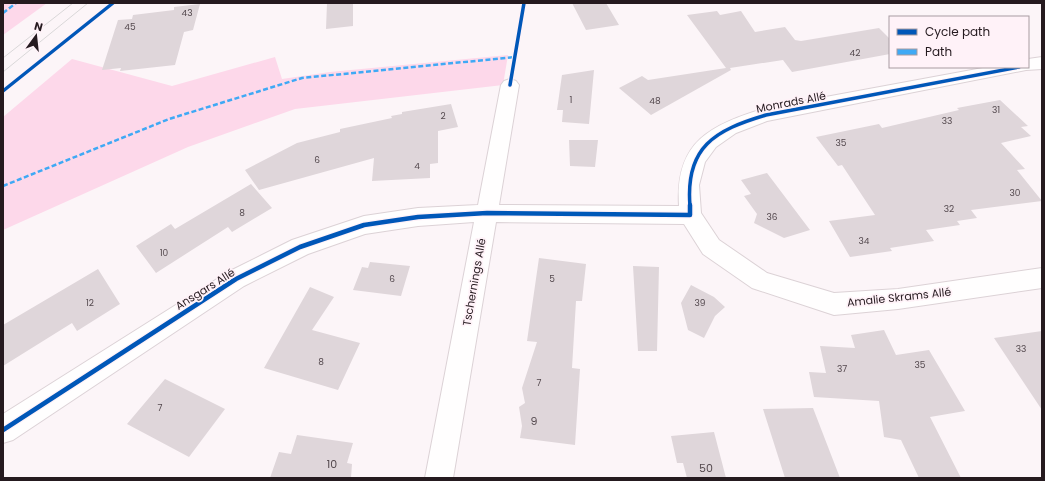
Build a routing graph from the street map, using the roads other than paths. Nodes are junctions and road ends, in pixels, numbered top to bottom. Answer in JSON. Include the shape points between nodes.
{"nodes":[{"id":1,"x":1042,"y":63,"type":"edge"},
{"id":2,"x":1029,"y":65,"type":"edge"},
{"id":3,"x":1014,"y":68,"type":"edge"},
{"id":4,"x":510,"y":85,"type":"dead end"},
{"id":5,"x":487,"y":213,"type":"junction"},
{"id":6,"x":690,"y":215,"type":"junction"},
{"id":7,"x":1042,"y":278,"type":"edge"},
{"id":8,"x":3,"y":430,"type":"edge"},
{"id":9,"x":439,"y":478,"type":"edge"}],
"edges":[{"from":1,"to":2,"type":"street"},
{"from":3,"to":6,"type":"street","name":"Monrads Allé","via":[[766,115],[738,123],[714,136],[698,154],[690,176]]},
{"from":4,"to":5,"type":"street","name":"Tschernings Allé"},
{"from":5,"to":6,"type":"street"},
{"from":5,"to":8,"type":"street","name":"Ansgars Allé","via":[[418,217],[364,224],[300,247],[236,279]]},
{"from":5,"to":9,"type":"street","name":"Tschernings Allé"},
{"from":6,"to":7,"type":"street","name":"Amalie Skrams Allé","via":[[711,247],[760,281],[834,304],[898,299]]}]}
